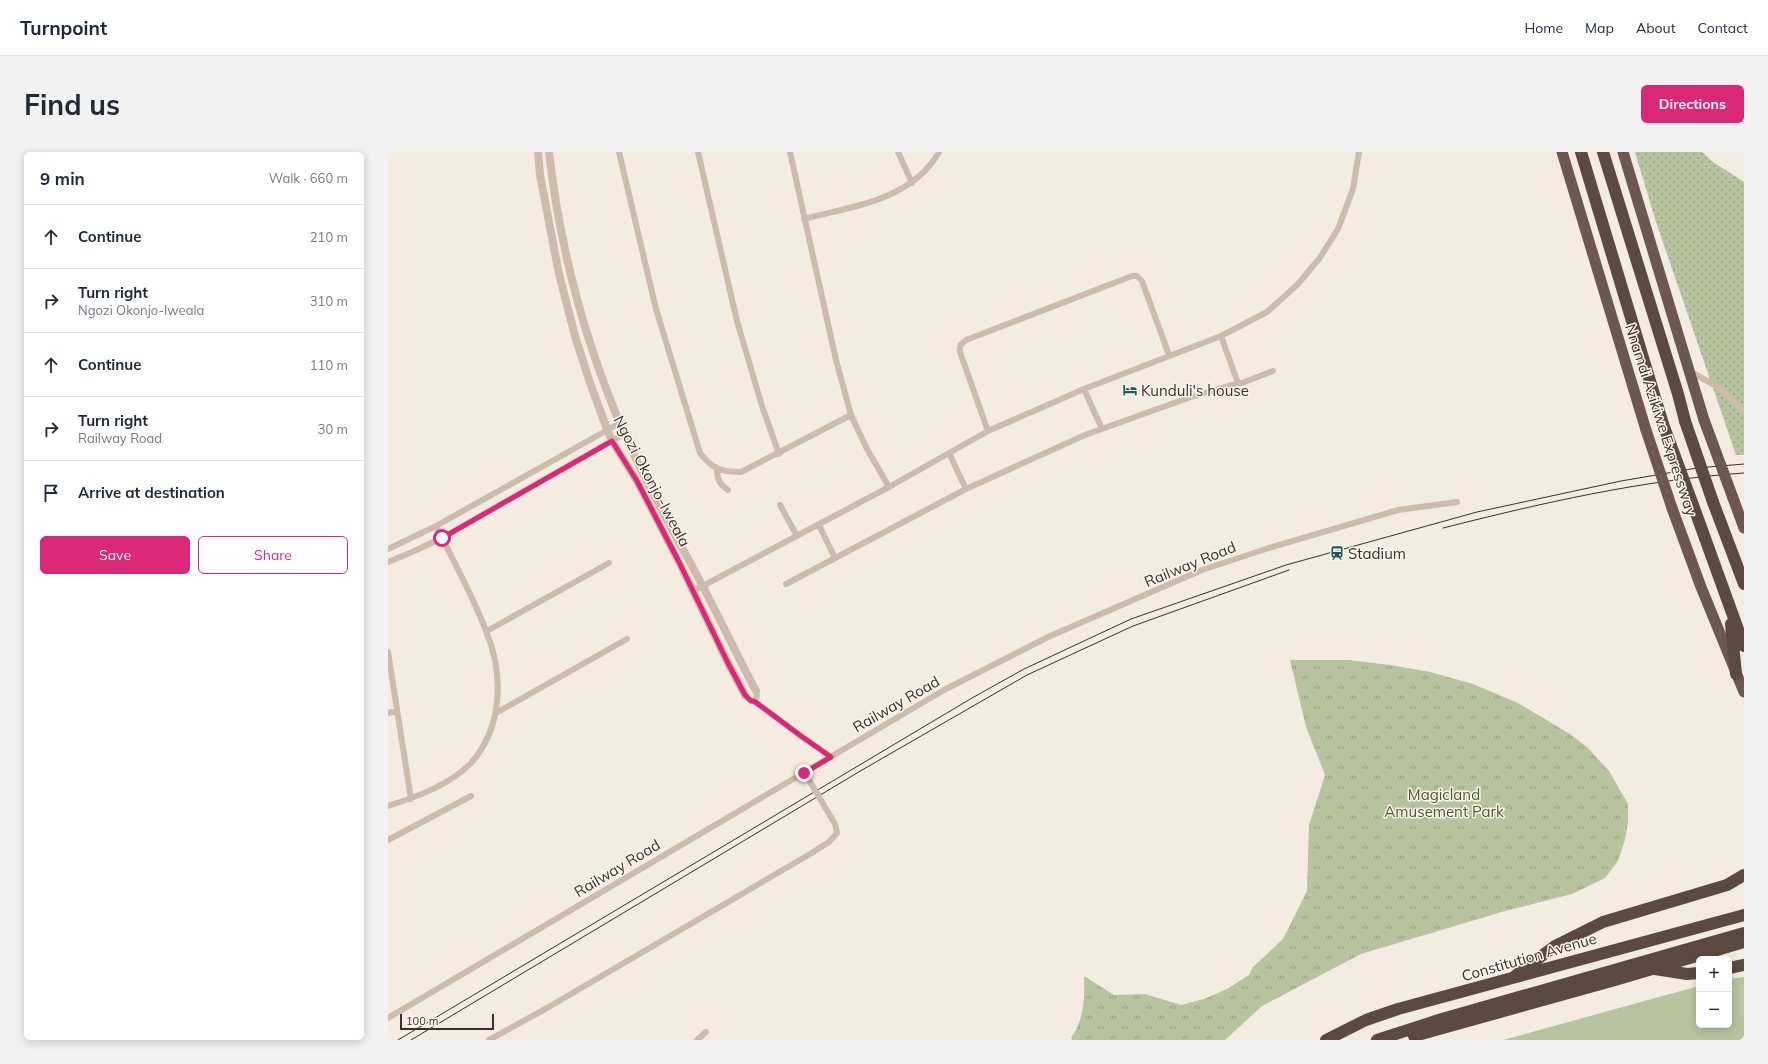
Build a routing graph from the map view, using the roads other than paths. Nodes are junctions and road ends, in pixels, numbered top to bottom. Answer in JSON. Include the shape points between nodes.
{"nodes":[{"id":1,"x":538,"y":152,"type":"edge"},
{"id":2,"x":549,"y":152,"type":"edge"},
{"id":3,"x":619,"y":152,"type":"edge"},
{"id":4,"x":698,"y":152,"type":"edge"},
{"id":5,"x":790,"y":152,"type":"edge"},
{"id":6,"x":898,"y":152,"type":"edge"},
{"id":7,"x":939,"y":152,"type":"edge"},
{"id":8,"x":1359,"y":152,"type":"edge"},
{"id":9,"x":1562,"y":152,"type":"edge"},
{"id":10,"x":1581,"y":152,"type":"edge"},
{"id":11,"x":1603,"y":152,"type":"edge"},
{"id":12,"x":1623,"y":152,"type":"edge"},
{"id":13,"x":912,"y":183,"type":"junction"},
{"id":14,"x":804,"y":218,"type":"junction"},
{"id":15,"x":1221,"y":336,"type":"junction"},
{"id":16,"x":1169,"y":355,"type":"junction"},
{"id":17,"x":1273,"y":371,"type":"dead end"},
{"id":18,"x":1689,"y":371,"type":"junction"},
{"id":19,"x":1238,"y":383,"type":"junction"},
{"id":20,"x":1084,"y":389,"type":"junction"},
{"id":21,"x":1744,"y":411,"type":"edge"},
{"id":22,"x":851,"y":415,"type":"junction"},
{"id":23,"x":620,"y":423,"type":"junction"},
{"id":24,"x":607,"y":429,"type":"junction"},
{"id":25,"x":1102,"y":429,"type":"junction"},
{"id":26,"x":988,"y":431,"type":"junction"},
{"id":27,"x":624,"y":434,"type":"junction"},
{"id":28,"x":612,"y":441,"type":"junction"},
{"id":29,"x":949,"y":453,"type":"junction"},
{"id":30,"x":779,"y":454,"type":"junction"},
{"id":31,"x":717,"y":468,"type":"junction"},
{"id":32,"x":889,"y":487,"type":"junction"},
{"id":33,"x":966,"y":489,"type":"junction"},
{"id":34,"x":728,"y":490,"type":"dead end"},
{"id":35,"x":1457,"y":502,"type":"dead end"},
{"id":36,"x":780,"y":506,"type":"dead end"},
{"id":37,"x":819,"y":525,"type":"junction"},
{"id":38,"x":436,"y":526,"type":"junction"},
{"id":39,"x":1744,"y":528,"type":"edge"},
{"id":40,"x":797,"y":536,"type":"junction"},
{"id":41,"x":442,"y":538,"type":"junction"},
{"id":42,"x":388,"y":549,"type":"edge"},
{"id":43,"x":835,"y":558,"type":"junction"},
{"id":44,"x":388,"y":562,"type":"edge"},
{"id":45,"x":609,"y":563,"type":"dead end"},
{"id":46,"x":786,"y":584,"type":"dead end"},
{"id":47,"x":1744,"y":584,"type":"edge"},
{"id":48,"x":702,"y":586,"type":"junction"},
{"id":49,"x":693,"y":591,"type":"junction"},
{"id":50,"x":1729,"y":609,"type":"junction"},
{"id":51,"x":487,"y":631,"type":"junction"},
{"id":52,"x":627,"y":639,"type":"dead end"},
{"id":53,"x":1744,"y":646,"type":"edge"},
{"id":54,"x":388,"y":652,"type":"edge"},
{"id":55,"x":1736,"y":674,"type":"junction"},
{"id":56,"x":756,"y":691,"type":"joint"},
{"id":57,"x":1744,"y":692,"type":"edge"},
{"id":58,"x":745,"y":695,"type":"joint"},
{"id":59,"x":754,"y":701,"type":"junction"},
{"id":60,"x":396,"y":711,"type":"junction"},
{"id":61,"x":388,"y":713,"type":"edge"},
{"id":62,"x":496,"y":713,"type":"junction"},
{"id":63,"x":831,"y":757,"type":"junction"},
{"id":64,"x":804,"y":773,"type":"junction"},
{"id":65,"x":471,"y":796,"type":"dead end"},
{"id":66,"x":411,"y":799,"type":"junction"},
{"id":67,"x":388,"y":806,"type":"edge"},
{"id":68,"x":388,"y":840,"type":"edge"},
{"id":69,"x":1744,"y":875,"type":"edge"},
{"id":70,"x":1744,"y":915,"type":"edge"},
{"id":71,"x":1744,"y":933,"type":"edge"},
{"id":72,"x":1744,"y":942,"type":"edge"},
{"id":73,"x":1744,"y":965,"type":"edge"},
{"id":74,"x":1647,"y":967,"type":"junction"},
{"id":75,"x":1732,"y":967,"type":"edge"},
{"id":76,"x":1696,"y":973,"type":"edge"},
{"id":77,"x":1618,"y":974,"type":"junction"},
{"id":78,"x":1511,"y":979,"type":"junction"},
{"id":79,"x":388,"y":1018,"type":"edge"},
{"id":80,"x":706,"y":1032,"type":"dead end"},
{"id":81,"x":489,"y":1040,"type":"edge"},
{"id":82,"x":697,"y":1040,"type":"edge"},
{"id":83,"x":1326,"y":1040,"type":"edge"},
{"id":84,"x":1377,"y":1040,"type":"edge"},
{"id":85,"x":1399,"y":1040,"type":"edge"}],
"edges":[{"from":1,"to":24,"type":"street","name":"Ngozi Okonjo-Iweala","via":[[541,182],[559,274],[575,336]]},
{"from":2,"to":23,"type":"street","name":"Ngozi Okonjo-Iweala","via":[[563,242],[574,289],[603,381]]},
{"from":3,"to":31,"type":"street","via":[[656,309],[678,385],[700,453],[706,461]]},
{"from":4,"to":30,"type":"street","via":[[737,321]]},
{"from":5,"to":14,"type":"street"},
{"from":6,"to":13,"type":"street"},
{"from":7,"to":13,"type":"street"},
{"from":8,"to":15,"type":"street","via":[[1353,189],[1338,229],[1320,258],[1297,285],[1266,312]]},
{"from":9,"to":55,"type":"highway","name":"Nnamdi Azikiwe Expressway","bridge":true,"via":[[1646,430],[1701,587]]},
{"from":10,"to":50,"type":"highway","name":"Nnamdi Azikiwe Expressway","bridge":true,"via":[[1663,424]]},
{"from":11,"to":47,"type":"highway","name":"Nnamdi Azikiwe Expressway","bridge":true,"via":[[1685,421]]},
{"from":12,"to":18,"type":"highway"},
{"from":13,"to":14,"type":"street","via":[[899,191],[867,203]]},
{"from":14,"to":22,"type":"street"},
{"from":15,"to":16,"type":"street"},
{"from":15,"to":19,"type":"street"},
{"from":16,"to":20,"type":"street"},
{"from":16,"to":26,"type":"street","via":[[1142,281],[1137,276],[966,340],[959,348]]},
{"from":17,"to":19,"type":"street"},
{"from":18,"to":21,"type":"street","via":[[1720,388]]},
{"from":18,"to":39,"type":"highway","bridge":true,"via":[[1704,420]]},
{"from":19,"to":25,"type":"street"},
{"from":20,"to":25,"type":"street"},
{"from":20,"to":26,"type":"street"},
{"from":22,"to":30,"type":"street"},
{"from":22,"to":32,"type":"street","via":[[867,450]]},
{"from":23,"to":24,"type":"street"},
{"from":23,"to":27,"type":"street","name":"Ngozi Okonjo-Iweala"},
{"from":24,"to":28,"type":"street","name":"Ngozi Okonjo-Iweala"},
{"from":24,"to":38,"type":"street"},
{"from":25,"to":33,"type":"street"},
{"from":26,"to":29,"type":"street"},
{"from":27,"to":28,"type":"street"},
{"from":27,"to":48,"type":"street","name":"Ngozi Okonjo-Iweala"},
{"from":28,"to":41,"type":"street"},
{"from":28,"to":49,"type":"street","name":"Ngozi Okonjo-Iweala","via":[[637,481]]},
{"from":29,"to":32,"type":"street"},
{"from":29,"to":33,"type":"street"},
{"from":30,"to":31,"type":"street","via":[[741,472],[723,472]]},
{"from":31,"to":34,"type":"street","via":[[717,478]]},
{"from":32,"to":37,"type":"street"},
{"from":33,"to":43,"type":"street"},
{"from":35,"to":63,"type":"street","name":"Railway Road","via":[[1398,510],[1202,570],[1048,637],[944,690]]},
{"from":36,"to":40,"type":"street"},
{"from":37,"to":40,"type":"street"},
{"from":37,"to":43,"type":"street"},
{"from":38,"to":41,"type":"street"},
{"from":38,"to":42,"type":"street"},
{"from":40,"to":48,"type":"street"},
{"from":41,"to":44,"type":"street"},
{"from":41,"to":51,"type":"street"},
{"from":43,"to":46,"type":"street"},
{"from":45,"to":51,"type":"street"},
{"from":48,"to":49,"type":"street"},
{"from":48,"to":56,"type":"street","name":"Ngozi Okonjo-Iweala"},
{"from":49,"to":58,"type":"street","name":"Ngozi Okonjo-Iweala"},
{"from":50,"to":53,"type":"highway","name":"Nnamdi Azikiwe Expressway"},
{"from":50,"to":55,"type":"highway"},
{"from":51,"to":62,"type":"street","via":[[497,666]]},
{"from":52,"to":62,"type":"street"},
{"from":54,"to":60,"type":"street"},
{"from":55,"to":57,"type":"highway","name":"Nnamdi Azikiwe Expressway"},
{"from":56,"to":59,"type":"street"},
{"from":58,"to":59,"type":"street"},
{"from":59,"to":63,"type":"street"},
{"from":60,"to":61,"type":"street"},
{"from":60,"to":66,"type":"street"},
{"from":62,"to":66,"type":"street","via":[[484,744],[471,763],[451,779]]},
{"from":63,"to":64,"type":"street","name":"Railway Road"},
{"from":64,"to":79,"type":"street","name":"Railway Road"},
{"from":64,"to":81,"type":"street","bridge":true,"via":[[835,824],[837,833],[829,842],[548,1008]]},
{"from":65,"to":68,"type":"street"},
{"from":66,"to":67,"type":"street"},
{"from":69,"to":78,"type":"highway","via":[[1727,885],[1603,922],[1555,946]]},
{"from":70,"to":78,"type":"highway","name":"Constitution Avenue"},
{"from":71,"to":74,"type":"highway"},
{"from":72,"to":74,"type":"highway"},
{"from":73,"to":75,"type":"highway"},
{"from":74,"to":76,"type":"highway","via":[[1662,972]]},
{"from":74,"to":77,"type":"highway"},
{"from":77,"to":84,"type":"highway","via":[[1442,1018]]},
{"from":77,"to":85,"type":"highway"},
{"from":78,"to":83,"type":"highway","name":"Constitution Avenue","via":[[1398,1009],[1366,1020]]},
{"from":80,"to":82,"type":"street"}]}
